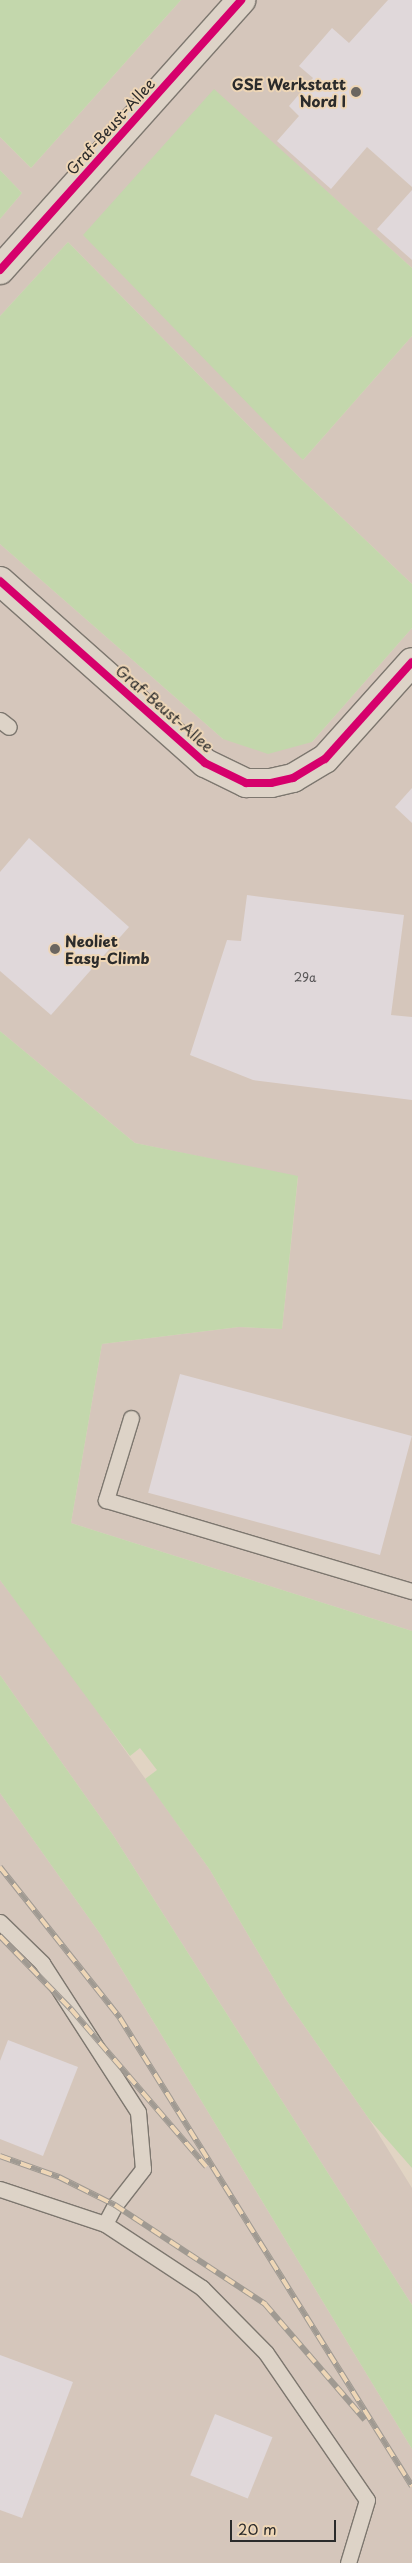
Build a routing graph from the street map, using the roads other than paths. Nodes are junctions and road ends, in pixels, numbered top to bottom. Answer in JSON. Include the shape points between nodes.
{"nodes":[{"id":1,"x":241,"y":0,"type":"edge"},
{"id":2,"x":0,"y":270,"type":"edge"},
{"id":3,"x":0,"y":581,"type":"edge"},
{"id":4,"x":412,"y":662,"type":"edge"},
{"id":5,"x":131,"y":1418,"type":"dead end"},
{"id":6,"x":412,"y":1590,"type":"edge"},
{"id":7,"x":0,"y":1922,"type":"edge"},
{"id":8,"x":0,"y":2189,"type":"edge"},
{"id":9,"x":105,"y":2224,"type":"junction"},
{"id":10,"x":348,"y":2563,"type":"edge"}],
"edges":[{"from":1,"to":2,"type":"street","name":"Graf-Beust-Allee"},
{"from":3,"to":4,"type":"street","name":"Graf-Beust-Allee","via":[[205,763],[246,783],[271,783],[293,778],[325,759]]},
{"from":5,"to":6,"type":"lane","via":[[106,1500]]},
{"from":7,"to":9,"type":"lane","via":[[42,1963],[138,2112],[143,2169]]},
{"from":8,"to":9,"type":"lane"},
{"from":9,"to":10,"type":"lane","via":[[202,2288],[266,2353],[367,2500]]}]}
